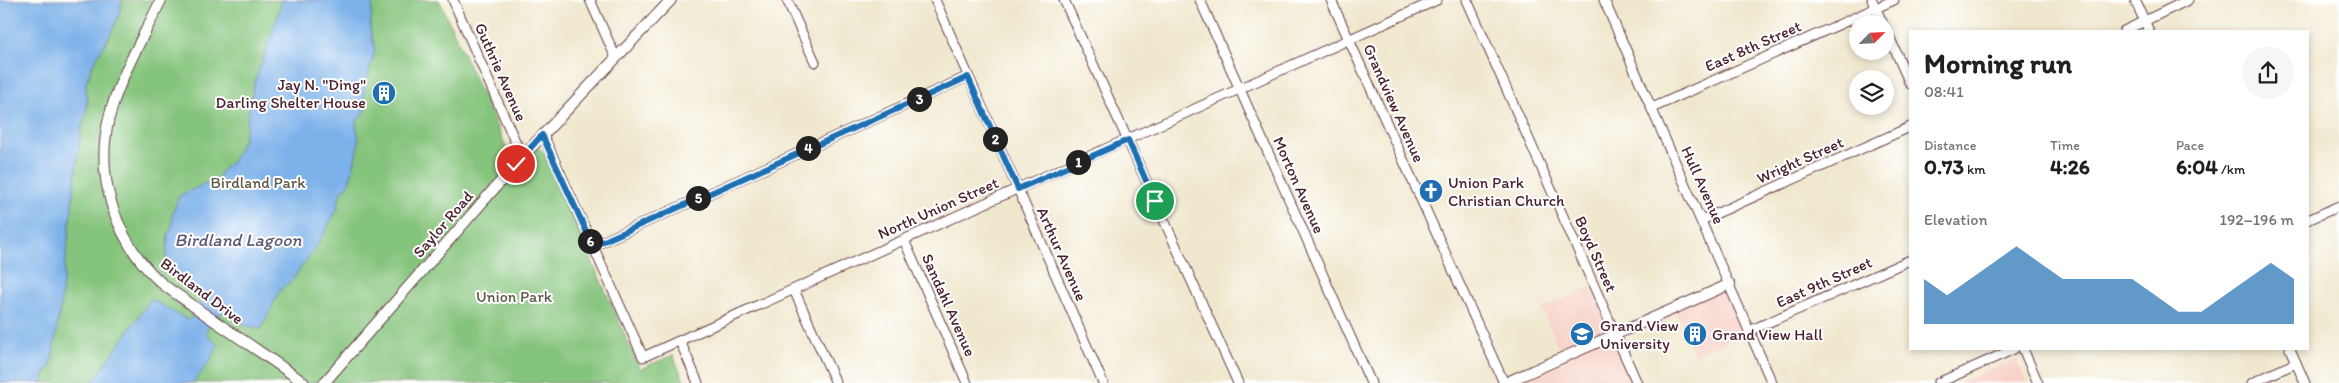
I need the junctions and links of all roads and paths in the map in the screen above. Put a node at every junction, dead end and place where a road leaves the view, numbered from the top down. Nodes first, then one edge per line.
1 (161, 0) edge
2 (453, 0) edge
3 (590, 0) edge
4 (671, 0) edge
5 (787, 0) edge
6 (935, 0) edge
7 (1064, 0) edge
8 (1200, 0) edge
9 (1331, 0) edge
10 (1437, 0) edge
11 (1467, 0) edge
12 (1604, 0) edge
13 (1894, 0) edge
14 (2135, 0) edge
15 (2188, 0) edge
16 (1874, 4) edge
17 (2144, 21) junction
18 (2126, 30) edge
19 (2148, 30) edge
20 (1349, 40) junction
21 (1894, 48) edge
22 (616, 58) junction
23 (815, 62) dead end
24 (968, 77) junction
25 (1909, 82) edge
26 (1240, 89) junction
27 (1652, 108) junction
28 (1909, 127) edge
29 (542, 135) junction
30 (1128, 140) junction
31 (522, 157) junction
32 (1018, 189) junction
33 (2339, 206) edge
34 (1702, 220) junction
35 (2309, 220) edge
36 (904, 240) junction
37 (593, 246) junction
38 (1909, 260) edge
39 (1730, 284) junction
40 (794, 290) junction
41 (1749, 331) junction
42 (1615, 334) junction
43 (680, 341) junction
44 (2012, 350) edge
45 (2023, 350) edge
46 (2290, 350) edge
47 (643, 357) joint
48 (2296, 363) junction
49 (304, 383) edge
50 (324, 383) edge
51 (698, 383) edge
52 (836, 383) edge
53 (967, 383) edge
54 (1103, 383) edge
55 (1238, 383) edge
56 (1371, 383) edge
57 (1504, 383) edge
58 (1637, 383) edge
59 (1772, 383) edge
60 (1938, 383) edge
61 (2038, 383) edge
62 (2252, 383) edge
63 (2305, 383) edge

1 - 49 street, Birdland Drive
2 - 31 street, Guthrie Avenue
3 - 22 street
4 - 22 street, Saylor Road
5 - 23 street
6 - 24 street, Arthur Avenue
7 - 30 street
8 - 26 street, Morton Avenue
9 - 20 street, Grandview Avenue
10 - 20 street, North Union Street
11 - 42 street, Boyd Street
12 - 27 street, Hull Avenue
13 - 16 street, East 8th Street
14 - 17 street
15 - 17 street
16 - 27 street, East 8th Street
17 - 18 street
17 - 19 street
20 - 26 street, North Union Street
20 - 57 street, Grandview Avenue
21 - 25 street
22 - 29 street, Saylor Road
24 - 32 street, Arthur Avenue
24 - 37 street
26 - 30 street, North Union Street
26 - 56 street, Morton Avenue
27 - 34 street, Hull Avenue
28 - 34 street, Wright Street
29 - 31 street, Saylor Road
29 - 37 street, Guthrie Avenue
30 - 32 street, North Union Street
30 - 55 street
31 - 50 street, Saylor Road
32 - 36 street, North Union Street
32 - 54 street, Arthur Avenue
33 - 35 street
34 - 39 street, Hull Avenue
36 - 40 street, North Union Street
36 - 53 street, Sandahl Avenue
37 - 47 street, Guthrie Avenue
38 - 41 street, East 9th Street
39 - 41 street, Hull Avenue
39 - 42 street
40 - 43 street, North Union Street
40 - 52 street
41 - 59 street, Hull Avenue
42 - 57 street
42 - 58 street, Boyd Street
43 - 47 street, North Union Street
43 - 51 street
44 - 60 street
45 - 61 street
46 - 48 street
48 - 62 street
48 - 63 street

